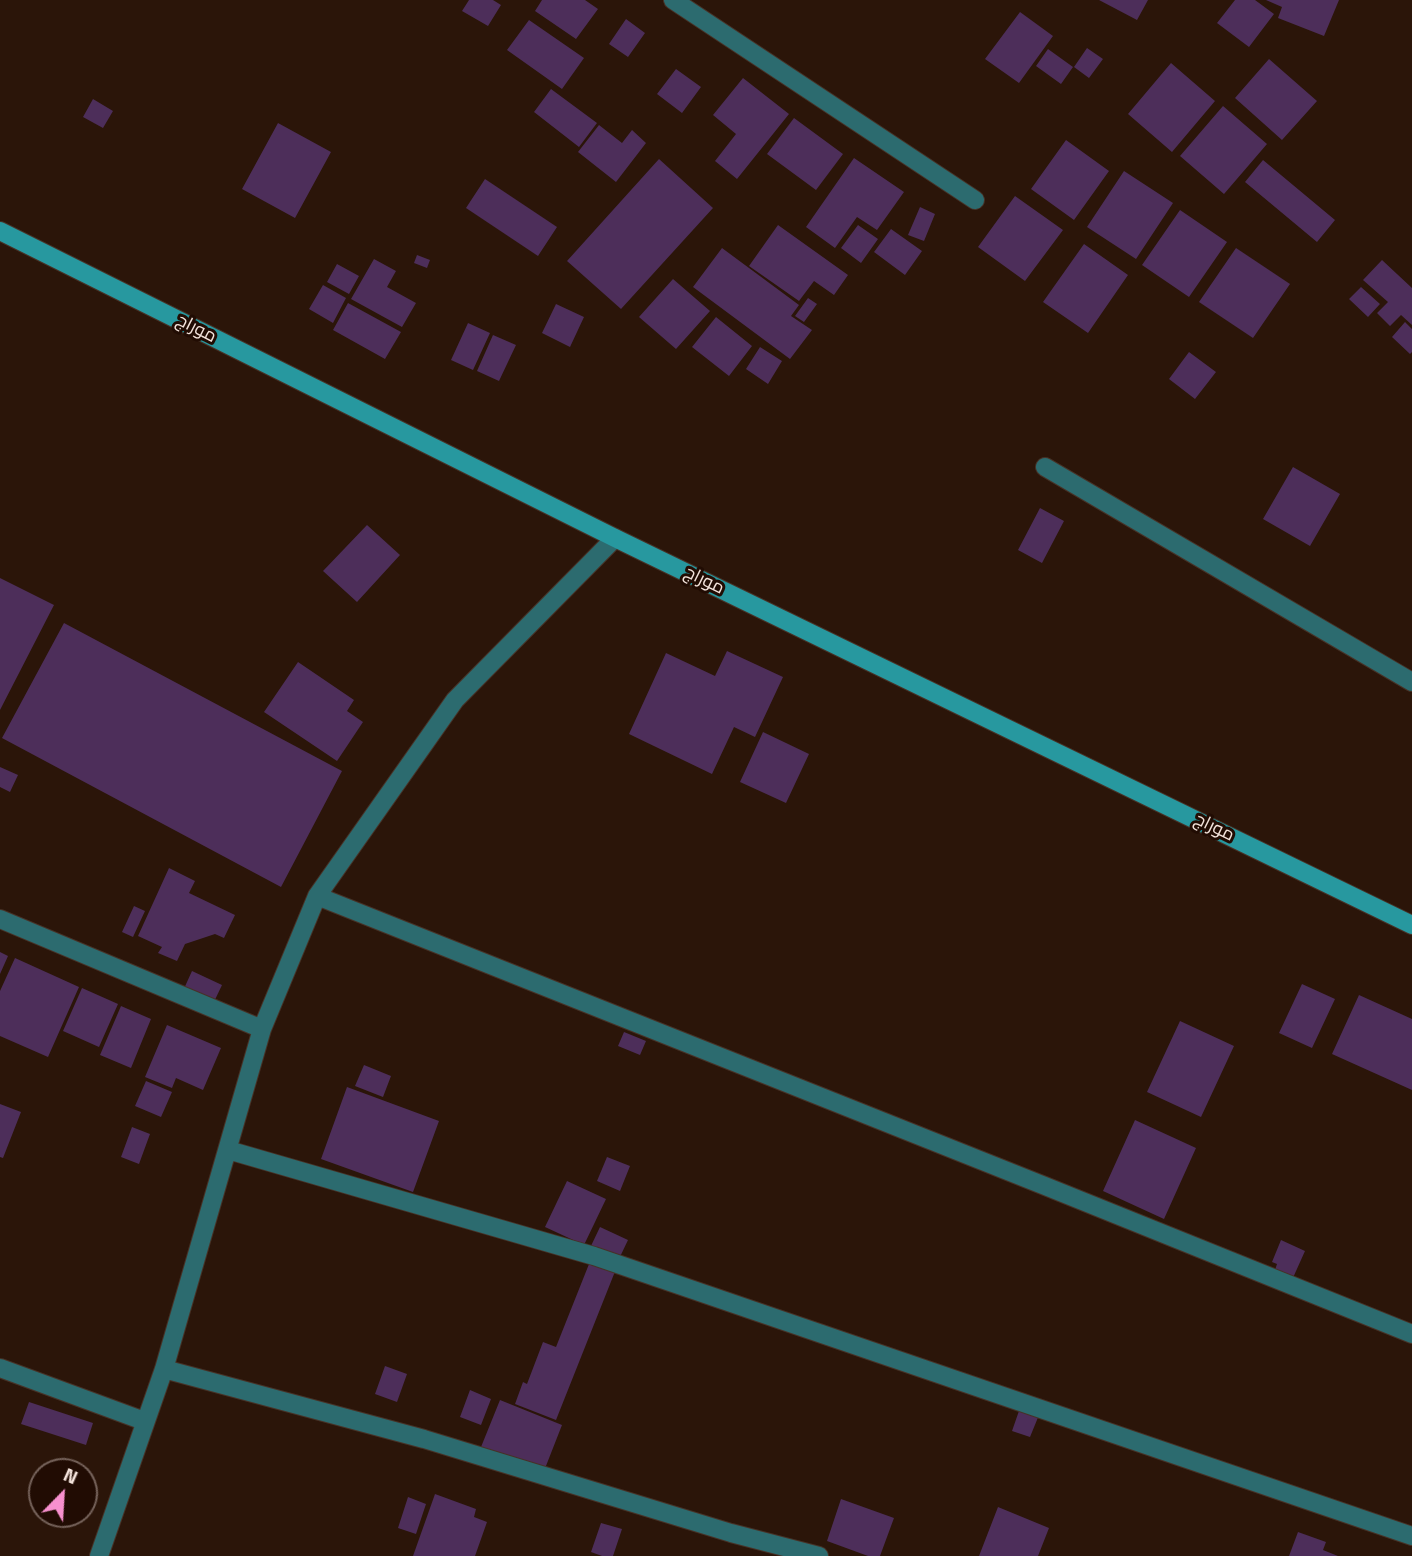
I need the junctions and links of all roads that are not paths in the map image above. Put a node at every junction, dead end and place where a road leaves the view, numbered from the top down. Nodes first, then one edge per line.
1 (673, 0) edge
2 (975, 200) dead end
3 (0, 231) edge
4 (1045, 467) dead end
5 (615, 538) junction
6 (1412, 682) edge
7 (317, 896) junction
8 (0, 919) edge
9 (1412, 925) edge
10 (262, 1030) junction
11 (228, 1150) junction
12 (1412, 1334) edge
13 (0, 1368) edge
14 (164, 1369) junction
15 (144, 1421) junction
16 (1412, 1536) edge
17 (99, 1556) edge
18 (819, 1556) edge

1 - 2 lane
3 - 5 main road, موراج
4 - 6 lane
5 - 7 lane
5 - 9 main road, موراج
7 - 10 lane
7 - 12 lane
8 - 10 lane
10 - 11 lane
11 - 14 lane
11 - 16 lane
13 - 15 lane
14 - 15 lane
14 - 18 lane
15 - 17 lane

